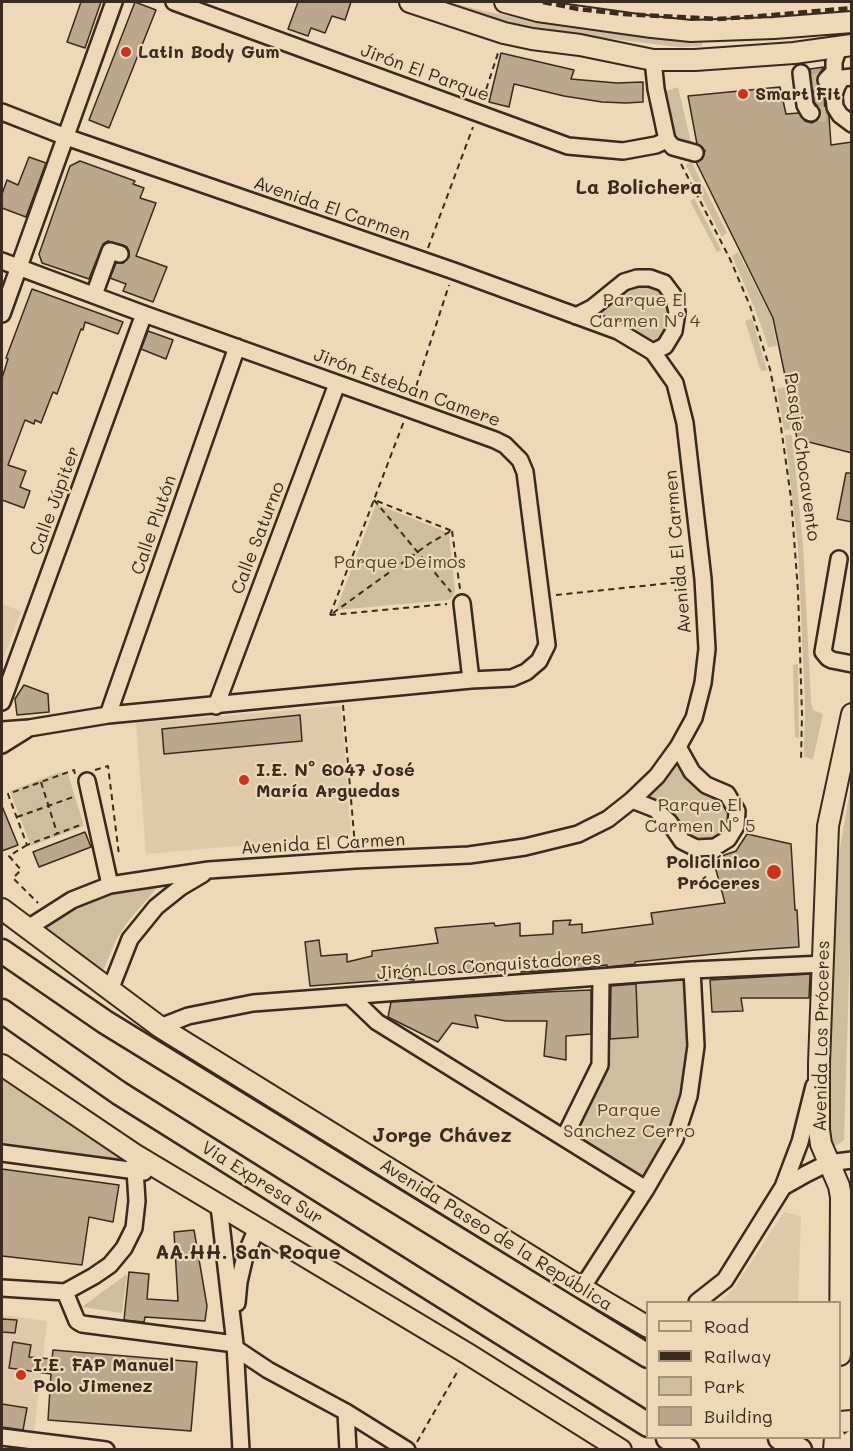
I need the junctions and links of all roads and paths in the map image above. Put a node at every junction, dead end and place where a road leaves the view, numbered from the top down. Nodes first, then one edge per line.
1 (114, 2) edge
2 (174, 2) edge
3 (410, 2) edge
4 (504, 2) edge
5 (852, 22) edge
6 (504, 33) junction
7 (845, 46) edge
8 (794, 53) junction
9 (653, 60) junction
10 (838, 77) edge
11 (2, 112) edge
12 (478, 113) junction
13 (811, 113) dead end
14 (840, 118) edge
15 (66, 137) junction
16 (667, 140) junction
17 (695, 153) dead end
18 (679, 161) dead end
19 (120, 254) dead end
20 (2, 261) edge
21 (423, 262) junction
22 (18, 267) junction
23 (454, 271) junction
24 (94, 295) junction
25 (2, 314) edge
26 (144, 314) junction
27 (576, 316) junction
28 (237, 347) junction
29 (653, 352) junction
30 (337, 384) junction
31 (409, 409) junction
32 (374, 500) junction
33 (452, 531) junction
34 (417, 552) junction
35 (839, 559) dead end
36 (703, 579) junction
37 (541, 597) junction
38 (461, 603) junction
39 (330, 615) junction
40 (852, 664) edge
41 (471, 680) junction
42 (342, 693) junction
43 (2, 702) edge
44 (216, 706) junction
45 (852, 714) edge
46 (108, 715) junction
47 (29, 728) junction
48 (2, 730) edge
49 (2, 745) edge
50 (678, 747) junction
51 (801, 761) dead end
52 (41, 782) junction
53 (81, 784) junction
54 (632, 800) junction
55 (48, 806) junction
56 (16, 817) junction
57 (89, 821) dead end
58 (57, 833) junction
59 (27, 845) junction
60 (355, 860) junction
61 (209, 870) junction
62 (110, 885) junction
63 (2, 909) edge
64 (50, 914) junction
65 (28, 928) junction
66 (2, 951) edge
67 (824, 964) junction
68 (692, 970) junction
69 (602, 977) junction
70 (110, 990) junction
71 (351, 997) junction
72 (2, 1011) edge
73 (160, 1027) junction
74 (819, 1063) junction
75 (2, 1065) edge
76 (564, 1138) junction
77 (2, 1153) edge
78 (852, 1160) edge
79 (135, 1163) junction
80 (828, 1163) junction
81 (783, 1187) junction
82 (646, 1189) junction
83 (219, 1206) junction
84 (257, 1228) junction
85 (2, 1288) edge
86 (582, 1288) junction
87 (65, 1292) junction
88 (698, 1301) edge
89 (840, 1301) edge
90 (643, 1320) edge
91 (235, 1342) junction
92 (468, 1354) junction
93 (646, 1355) edge
94 (346, 1412) junction
95 (646, 1424) edge
96 (2, 1437) edge
97 (671, 1439) edge
98 (783, 1439) edge
99 (852, 1441) edge
100 (106, 1449) edge
101 (241, 1449) edge
102 (348, 1449) edge
103 (407, 1449) edge
104 (412, 1449) edge
105 (621, 1449) edge
106 (687, 1449) edge
107 (800, 1449) edge
108 (851, 1449) edge

1 - 15 street
2 - 12 street, Jirón El Parque
3 - 6 main road
4 - 5 main road
6 - 9 main road
6 - 12 path
7 - 8 main road
7 - 10 street
8 - 9 main road
8 - 13 street
9 - 16 street
10 - 14 street
11 - 15 street, Avenida El Carmen
12 - 16 street, Jirón El Parque
12 - 21 path
15 - 21 street, Avenida El Carmen
15 - 22 street
16 - 17 street
18 - 51 path, Pasaje Chocavento
19 - 24 street
20 - 22 street, Jirón Esteban Camere
21 - 23 street, Avenida El Carmen
22 - 24 street, Jirón Esteban Camere
22 - 25 street
23 - 27 street, Avenida El Carmen
23 - 31 path
24 - 26 street, Jirón Esteban Camere
26 - 28 street, Jirón Esteban Camere
26 - 43 street, Calle Júpiter
27 - 29 street, Avenida El Carmen
27 - 29 street
28 - 30 street, Jirón Esteban Camere
28 - 46 street, Calle Plutón
29 - 36 street, Avenida El Carmen
30 - 31 street, Jirón Esteban Camere
30 - 44 street, Calle Saturno
31 - 32 path
31 - 37 street, Jirón Esteban Camere
32 - 33 path
32 - 34 path
32 - 39 path
33 - 34 path
33 - 38 path
34 - 38 path
34 - 39 path
35 - 40 street
36 - 37 path
36 - 50 street, Avenida El Carmen
37 - 41 street, Jirón Esteban Camere
38 - 39 path
38 - 41 street
41 - 42 street, Jirón Esteban Camere
42 - 44 street, Jirón Esteban Camere
42 - 60 path
44 - 46 street, Jirón Esteban Camere
45 - 67 main road, Avenida Los Próceres
46 - 47 street, Jirón Esteban Camere
47 - 48 street, Jirón Esteban Camere
47 - 49 street, Jirón Esteban Camere
50 - 54 street, Avenida El Carmen
50 - 54 street
52 - 53 path
52 - 55 path
52 - 56 path
53 - 55 path
53 - 62 street
54 - 60 street, Avenida El Carmen
55 - 56 path
55 - 58 path
56 - 59 path
57 - 58 path
58 - 59 path
59 - 64 path
60 - 61 street, Avenida El Carmen
61 - 62 street, Avenida El Carmen
61 - 70 street
62 - 64 street, Avenida El Carmen
63 - 65 main road, Avenida Paseo de la República
64 - 65 street, Avenida El Carmen
65 - 70 main road, Avenida Paseo de la República
66 - 93 highway
67 - 68 street, Jirón Los Conquistadores
67 - 74 main road, Avenida Los Próceres
68 - 69 street, Jirón Los Conquistadores
68 - 82 street
69 - 71 street, Jirón Los Conquistadores
69 - 76 street
70 - 73 main road, Avenida Paseo de la República
71 - 73 street, Jirón Los Conquistadores
71 - 76 street
72 - 95 highway, Via Expresa Sur
73 - 86 main road, Avenida Paseo de la República
74 - 80 main road, Avenida Los Próceres
74 - 81 street
75 - 79 main road
76 - 82 street
77 - 79 street
78 - 80 street
79 - 83 main road
79 - 87 street
80 - 81 street
80 - 89 main road, Avenida Los Próceres
81 - 88 street
82 - 86 street
83 - 84 main road
83 - 91 street
84 - 91 street
84 - 92 main road
85 - 87 street
86 - 90 main road, Avenida Paseo de la República
87 - 91 street
91 - 94 street
91 - 101 street
92 - 104 path
92 - 105 main road
94 - 102 street
94 - 103 street
96 - 100 street
97 - 106 highway
98 - 107 highway
99 - 108 main road

